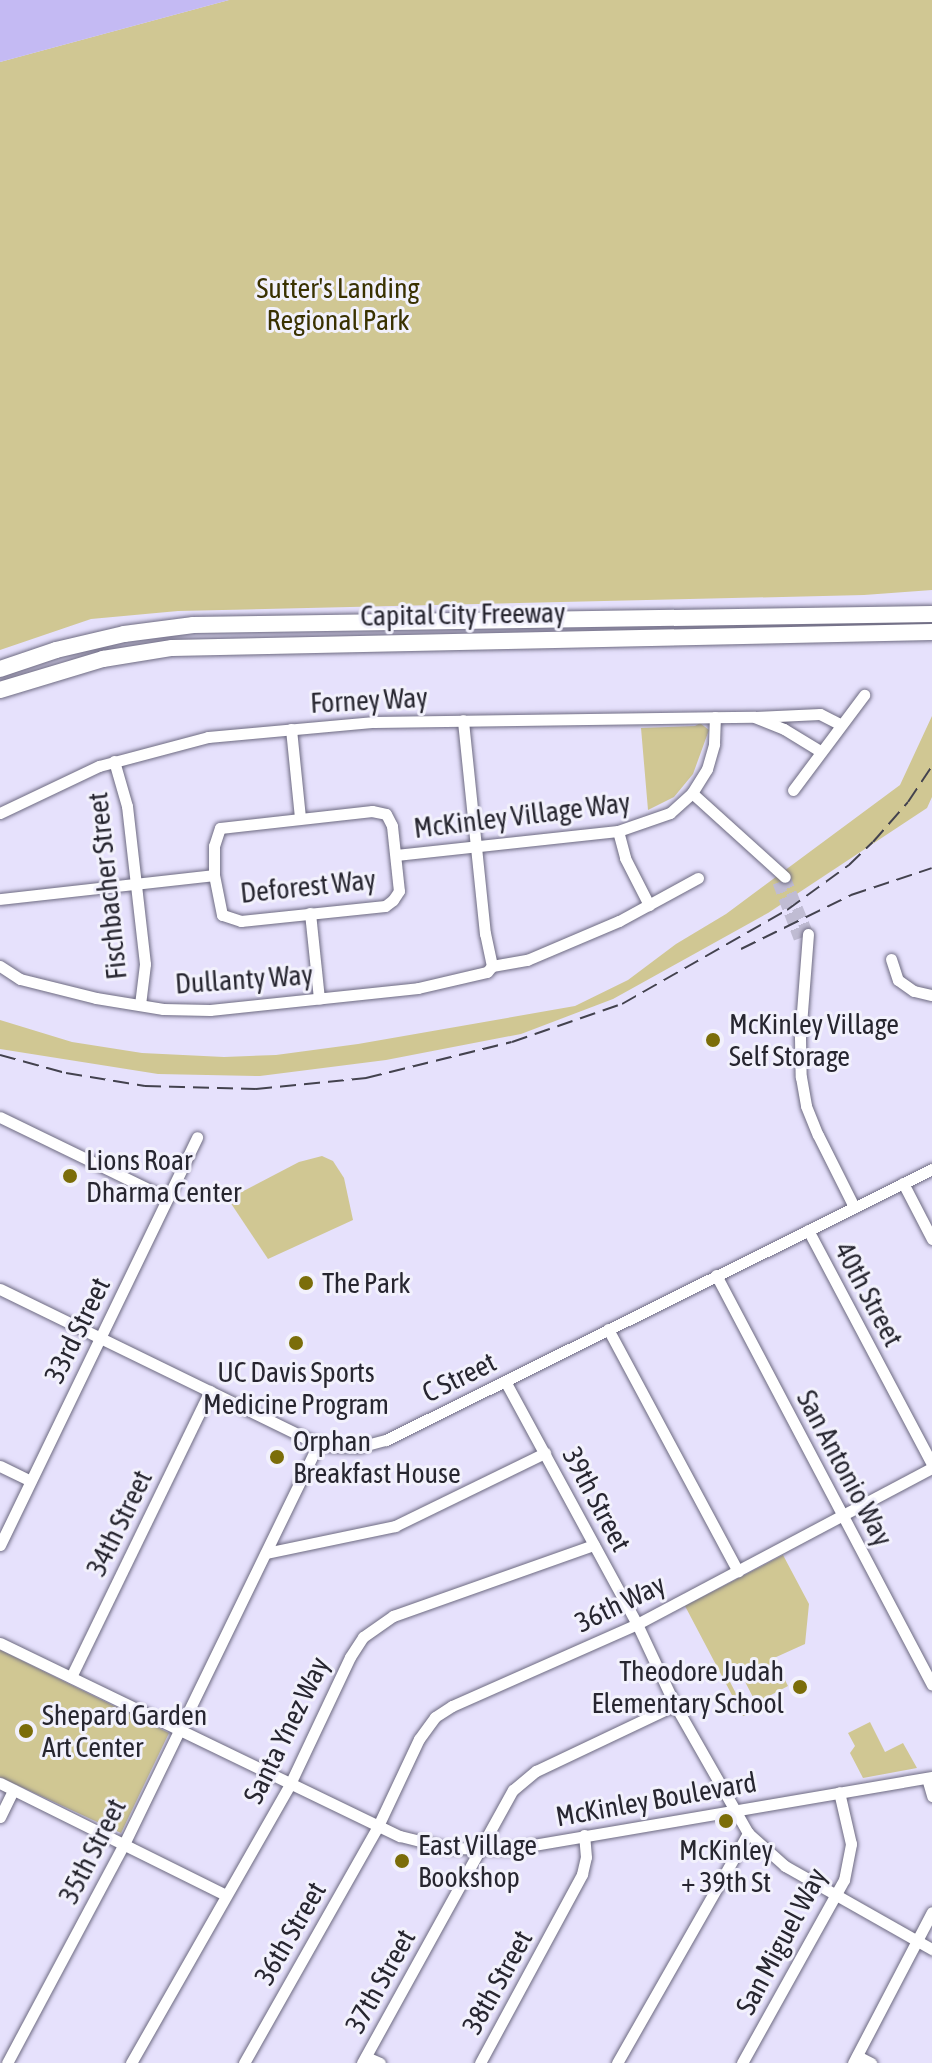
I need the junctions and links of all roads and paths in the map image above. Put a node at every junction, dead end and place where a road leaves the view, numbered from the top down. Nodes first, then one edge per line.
1 (932, 614) edge
2 (932, 632) edge
3 (0, 669) edge
4 (0, 690) edge
5 (864, 695) dead end
6 (715, 717) junction
7 (755, 717) junction
8 (463, 720) junction
9 (840, 724) junction
10 (291, 729) junction
11 (820, 751) junction
12 (114, 761) junction
13 (793, 790) dead end
14 (692, 793) junction
15 (0, 813) edge
16 (300, 818) junction
17 (618, 831) junction
18 (474, 848) junction
19 (396, 855) junction
20 (214, 875) junction
21 (698, 878) dead end
22 (781, 879) tunnel mouth
23 (135, 884) junction
24 (0, 899) edge
25 (649, 905) junction
26 (310, 913) junction
27 (804, 936) tunnel mouth
28 (891, 959) dead end
29 (0, 966) edge
30 (492, 966) junction
31 (932, 995) edge
32 (319, 999) junction
33 (140, 1005) junction
34 (0, 1117) edge
35 (197, 1137) dead end
36 (932, 1169) edge
37 (903, 1183) junction
38 (167, 1198) junction
39 (854, 1207) junction
40 (808, 1230) junction
41 (932, 1239) edge
42 (716, 1275) junction
43 (0, 1289) edge
44 (608, 1329) junction
45 (100, 1337) junction
46 (505, 1381) junction
47 (210, 1391) junction
48 (319, 1443) junction
49 (545, 1453) junction
50 (0, 1466) edge
51 (932, 1466) edge
52 (31, 1481) junction
53 (843, 1515) junction
54 (0, 1545) edge
55 (594, 1545) junction
56 (266, 1553) junction
57 (738, 1571) junction
58 (637, 1624) junction
59 (0, 1643) edge
60 (71, 1677) junction
61 (932, 1684) edge
62 (675, 1705) junction
63 (180, 1729) junction
64 (930, 1778) edge
65 (0, 1783) edge
66 (290, 1784) junction
67 (13, 1790) junction
68 (839, 1792) junction
69 (932, 1796) edge
70 (733, 1811) junction
71 (0, 1817) edge
72 (378, 1826) junction
73 (748, 1833) junction
74 (584, 1835) junction
75 (124, 1844) junction
76 (482, 1849) junction
77 (226, 1895) junction
78 (837, 1895) junction
79 (932, 1912) edge
80 (915, 1941) junction
81 (932, 1949) edge
82 (364, 2060) edge
83 (855, 2060) edge
84 (7, 2063) edge
85 (131, 2063) edge
86 (244, 2063) edge
87 (380, 2063) edge
88 (480, 2063) edge
89 (617, 2063) edge
90 (742, 2063) edge
91 (871, 2063) edge

1 - 3 highway, Capital City Freeway
2 - 4 highway, Capital City Freeway
5 - 9 street
6 - 7 street, Forney Way
6 - 8 street, Forney Way
6 - 14 street
7 - 9 street, Forney Way
7 - 11 street, Forney Way
8 - 10 street, Forney Way
8 - 18 street
9 - 11 street
10 - 12 street, Forney Way
10 - 16 street
11 - 13 street
12 - 15 street, Forney Way
12 - 23 street, Fischbacher Street
14 - 17 street, McKinley Village Way
14 - 22 street
16 - 19 street, McKinley Village Way
16 - 20 street, McKinley Village Way
17 - 18 street, McKinley Village Way
17 - 25 street
18 - 19 street, McKinley Village Way
18 - 30 street
19 - 26 street, Deforest Way
20 - 23 street
20 - 26 street, Deforest Way
21 - 25 street, Dullanty Way
23 - 24 street
23 - 33 street, Fischbacher Street
25 - 30 street, Dullanty Way
26 - 32 street
27 - 39 street
28 - 31 street
29 - 33 street, Dullanty Way
30 - 32 street, Dullanty Way
32 - 33 street, Dullanty Way
34 - 38 street
35 - 38 street, 33rd Street
36 - 37 street, C Street
37 - 39 street, C Street
37 - 41 street
38 - 45 street, 33rd Street
39 - 40 street, C Street
40 - 42 street, C Street
40 - 51 street, 40th Street
42 - 44 street, C Street
42 - 53 street, San Antonio Way
43 - 45 street, C Street
44 - 46 street, C Street
44 - 57 street
45 - 47 street, C Street
45 - 52 street, 33rd Street
46 - 48 street, C Street
46 - 49 street, 39th Street
47 - 48 street, C Street
47 - 60 street, 34th Street
48 - 56 street, 35th Street
49 - 55 street, 39th Street
49 - 56 street
50 - 52 street
51 - 53 street, 36th Way
52 - 54 street, 33rd Street
53 - 57 street, 36th Way
53 - 61 street, San Antonio Way
55 - 58 street, 39th Street
55 - 66 street, Santa Ynez Way
56 - 63 street, 35th Street
57 - 58 street, 36th Way
58 - 62 street, 39th Street
58 - 72 street, 36th Way
59 - 60 street, McKinley Boulevard
60 - 63 street, McKinley Boulevard
62 - 70 street, 39th Street
62 - 76 street, 37th Street
63 - 66 street, McKinley Boulevard
63 - 75 street, 35th Street
64 - 68 street, McKinley Boulevard
64 - 69 street
65 - 67 street
66 - 72 street, McKinley Boulevard
66 - 77 street, Santa Ynez Way
67 - 71 street
67 - 75 street
68 - 70 street, McKinley Boulevard
68 - 78 street, San Miguel Way
70 - 73 street, 39th Street
70 - 74 street, McKinley Boulevard
72 - 76 street, McKinley Boulevard
72 - 86 street, 36th Street
73 - 78 street, 39th Street
73 - 89 street
74 - 76 street, McKinley Boulevard
74 - 88 street, 38th Street
75 - 77 street
75 - 84 street, 35th Street
76 - 82 street, 37th Street
77 - 85 street, Santa Ynez Way
78 - 80 street, 39th Street
78 - 90 street, San Miguel Way
79 - 80 street
80 - 81 street, 39th Street
80 - 83 street
82 - 87 street
83 - 91 street

